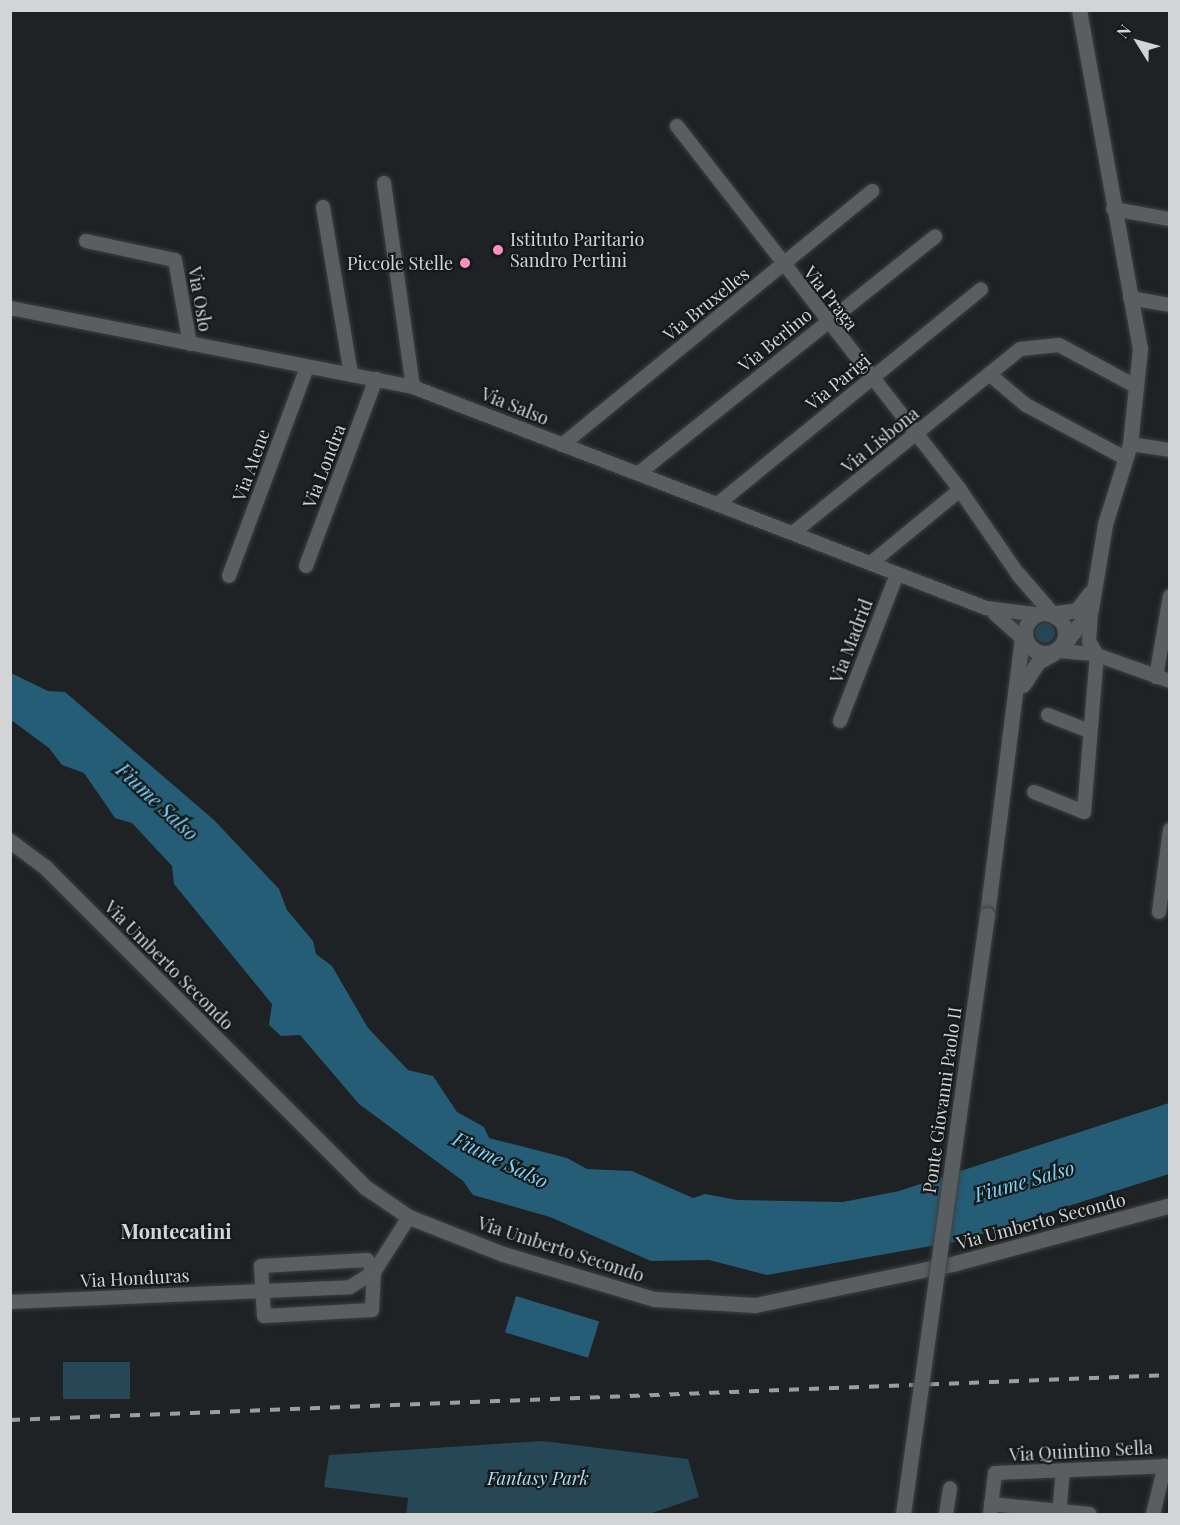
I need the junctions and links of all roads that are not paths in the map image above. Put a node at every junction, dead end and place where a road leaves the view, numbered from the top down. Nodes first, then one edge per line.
1 (1079, 10) edge
2 (677, 126) dead end
3 (384, 183) dead end
4 (872, 191) dead end
5 (323, 207) dead end
6 (1113, 209) junction
7 (1170, 219) edge
8 (935, 237) dead end
9 (86, 241) dead end
10 (782, 265) junction
11 (981, 289) dead end
12 (1130, 298) junction
13 (1170, 305) edge
14 (10, 308) edge
15 (827, 321) junction
16 (190, 344) junction
17 (307, 367) junction
18 (995, 370) junction
19 (351, 375) junction
20 (872, 378) junction
21 (376, 379) junction
22 (413, 387) junction
23 (1137, 387) junction
24 (916, 434) junction
25 (562, 445) junction
26 (1170, 450) edge
27 (1127, 451) junction
28 (639, 473) junction
29 (960, 490) junction
30 (719, 503) junction
31 (793, 533) junction
32 (871, 563) junction
33 (306, 566) dead end
34 (897, 574) junction
35 (1018, 574) junction
36 (229, 576) dead end
37 (1094, 585) junction
38 (1170, 596) edge
39 (986, 608) junction
40 (1091, 609) junction
41 (1045, 630) junction
42 (1095, 654) junction
43 (1163, 679) edge
44 (1020, 691) junction
45 (1048, 715) dead end
46 (840, 721) dead end
47 (1089, 732) junction
48 (1034, 792) dead end
49 (1170, 830) edge
50 (10, 841) edge
51 (1159, 912) dead end
52 (1170, 1206) edge
53 (409, 1217) junction
54 (374, 1272) junction
55 (262, 1290) junction
56 (10, 1302) edge
57 (1167, 1465) edge
58 (1063, 1470) junction
59 (950, 1488) dead end
60 (990, 1509) edge
61 (1059, 1513) edge
62 (903, 1515) edge
63 (946, 1515) edge
64 (1089, 1515) edge
65 (1153, 1515) edge

1 - 6 street
2 - 10 street, Via Praga
3 - 22 street
4 - 10 street, Via Bruxelles
5 - 19 street
6 - 7 street
6 - 12 street
8 - 15 street, Via Berlino
9 - 16 street, Via Oslo
10 - 15 street, Via Praga
10 - 25 street, Via Bruxelles
11 - 20 street, Via Parigi
12 - 13 street
12 - 23 street
14 - 16 street, Via Salso
15 - 20 street, Via Praga
15 - 28 street, Via Berlino
16 - 17 street, Via Salso
17 - 19 street, Via Salso
17 - 36 street, Via Atene
18 - 23 street, Via Lisbona
18 - 24 street, Via Lisbona
18 - 27 street
19 - 21 street, Via Salso
20 - 24 street, Via Praga
20 - 30 street, Via Parigi
21 - 22 street, Via Salso
21 - 33 street, Via Londra
22 - 25 street, Via Salso
23 - 27 street
24 - 29 street, Via Praga
24 - 31 street, Via Lisbona
25 - 28 street, Via Salso
26 - 27 street
27 - 37 street
28 - 30 street, Via Salso
29 - 32 street
29 - 35 street, Via Praga
30 - 31 street, Via Salso
31 - 32 street, Via Salso
32 - 34 street, Via Salso
34 - 39 street, Via Salso
34 - 46 street, Via Madrid
35 - 41 street
35 - 41 street, Ponte Giovanni Paolo II
37 - 40 street
37 - 41 street
38 - 43 street
39 - 41 street
39 - 41 street
40 - 41 street
40 - 42 street
41 - 42 street
41 - 42 street
41 - 44 street, Ponte Giovanni Paolo II
41 - 44 street
42 - 43 street
42 - 47 street
44 - 62 street, Ponte Giovanni Paolo II, bridge
45 - 47 street
47 - 48 street
49 - 51 street
50 - 53 street, Via Umberto Secondo
52 - 53 street, Via Umberto Secondo
53 - 54 street, Via Honduras
54 - 55 street, Via Honduras
54 - 55 street, Via Honduras
54 - 55 street, Via Honduras
55 - 56 street, Via Honduras
57 - 58 street, Via Quintino Sella
57 - 65 street
58 - 60 street, Via Quintino Sella
58 - 61 street
59 - 63 street
60 - 61 street
61 - 64 street

